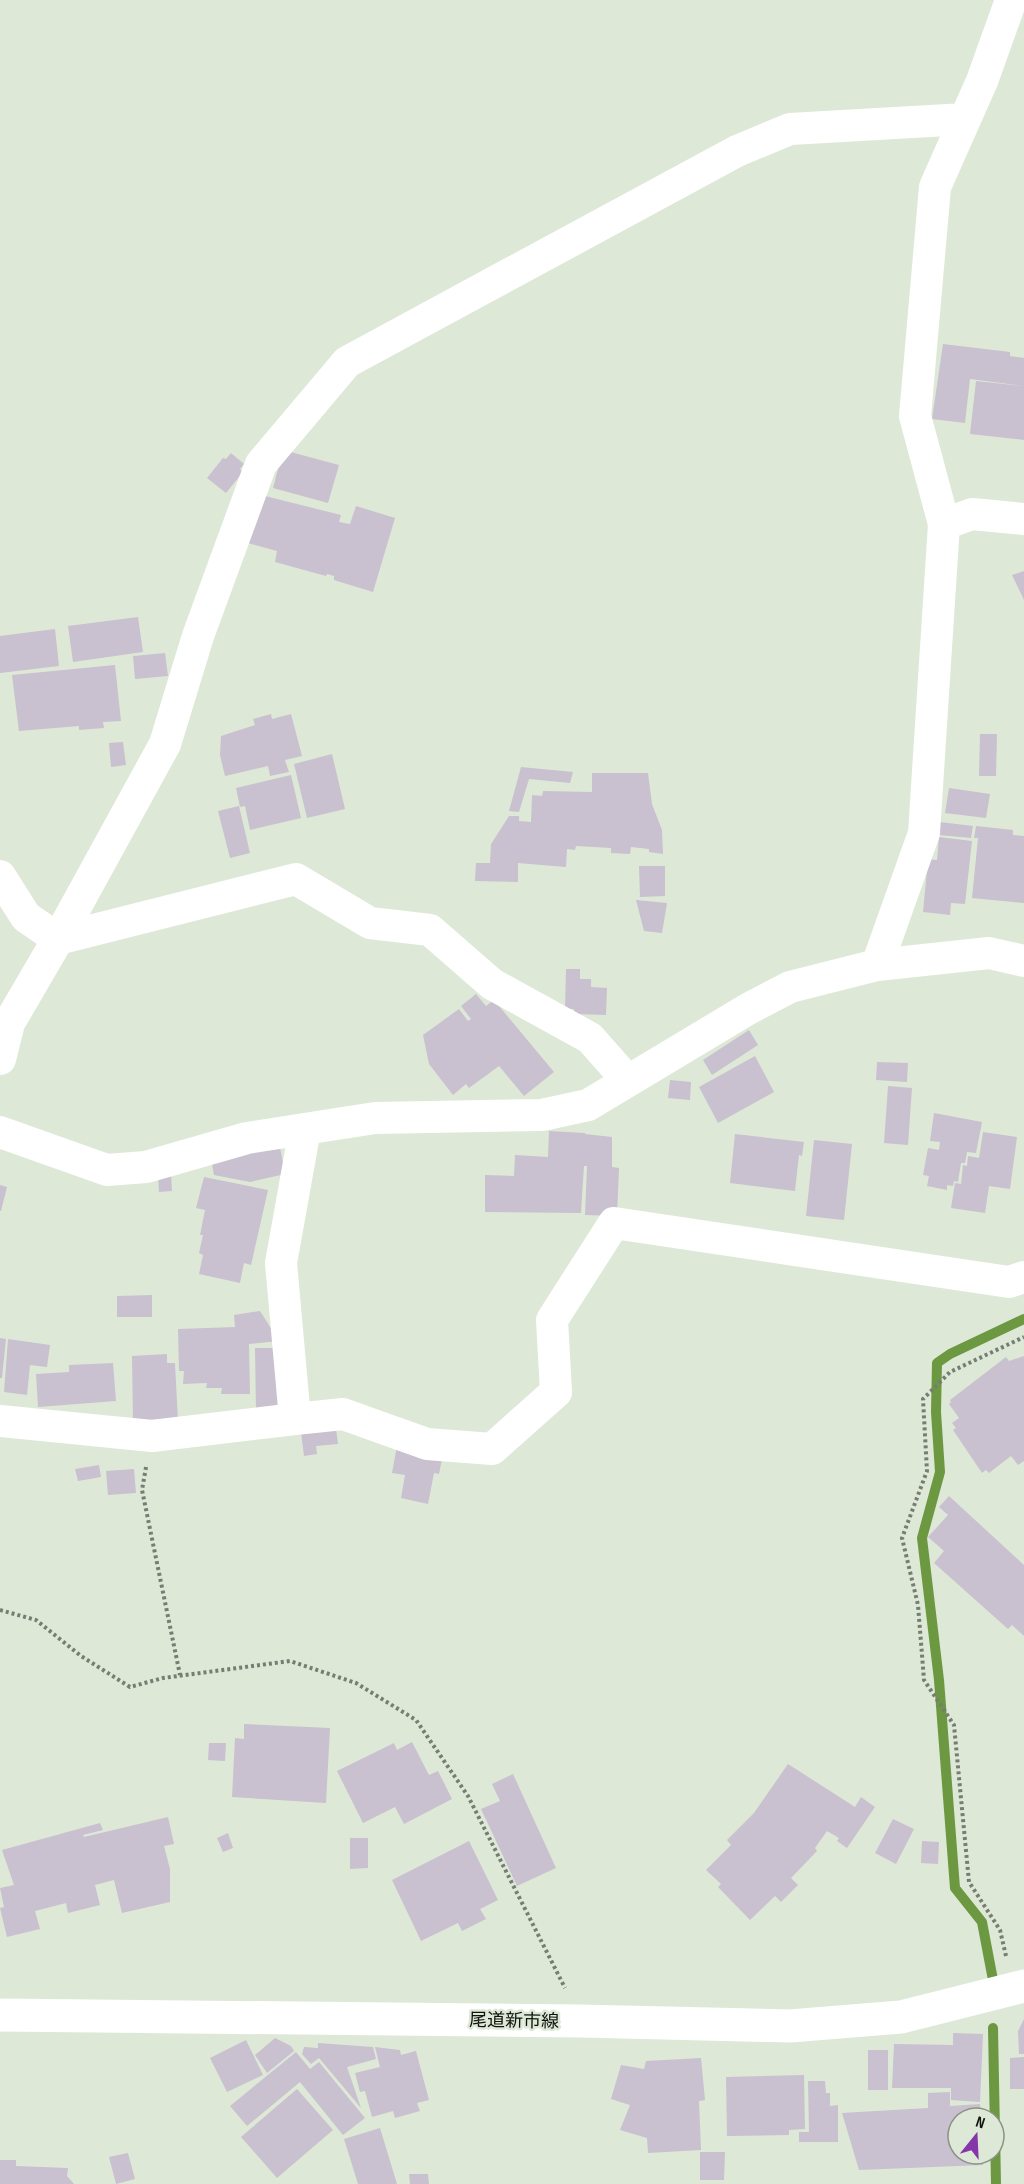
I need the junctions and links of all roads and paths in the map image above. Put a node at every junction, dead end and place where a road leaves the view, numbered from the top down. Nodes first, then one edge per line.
1 (1011, 0) edge
2 (1024, 36) edge
3 (982, 81) junction
4 (965, 119) junction
5 (1024, 519) edge
6 (944, 524) junction
7 (0, 876) edge
8 (58, 939) junction
9 (1024, 961) edge
10 (877, 965) junction
11 (4, 1023) edge
12 (0, 1059) edge
13 (628, 1081) junction
14 (305, 1129) junction
15 (0, 1132) edge
16 (1024, 1277) edge
17 (1024, 1338) edge
18 (295, 1419) junction
19 (0, 1421) edge
20 (152, 1436) junction
21 (0, 1610) edge
22 (180, 1675) junction
23 (1019, 1987) edge
24 (0, 2015) edge
25 (581, 2021) junction

1 - 3 street
2 - 3 street
3 - 4 street
4 - 6 street
4 - 8 street
5 - 6 street
6 - 10 street
7 - 8 street
8 - 11 street
8 - 13 street
9 - 10 street
10 - 13 street
11 - 12 street
13 - 14 street
14 - 15 street
14 - 18 street
16 - 18 street
17 - 23 path
18 - 20 street
19 - 20 street
20 - 22 path
21 - 22 path
22 - 25 path
23 - 25 main road, 尾道新市線
24 - 25 main road, 尾道新市線

